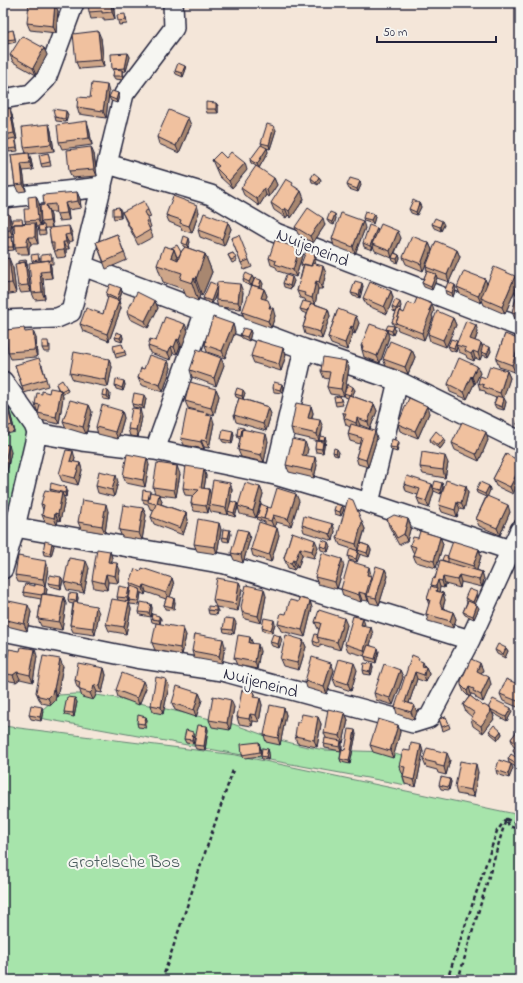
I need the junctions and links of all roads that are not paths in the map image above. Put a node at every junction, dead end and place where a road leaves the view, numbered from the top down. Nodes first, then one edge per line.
1 (74, 3) edge
2 (173, 3) edge
3 (3, 100) edge
4 (108, 164) junction
5 (102, 187) junction
6 (3, 198) edge
7 (83, 266) junction
8 (205, 311) junction
9 (3, 320) edge
10 (520, 327) edge
11 (304, 348) junction
12 (3, 381) edge
13 (398, 381) junction
14 (37, 433) junction
15 (520, 441) edge
16 (155, 450) junction
17 (276, 475) junction
18 (369, 503) junction
19 (15, 527) junction
20 (520, 530) edge
21 (510, 550) junction
22 (3, 569) edge
23 (3, 631) edge
24 (470, 640) junction

1 - 3 street
2 - 4 street
4 - 5 street
4 - 10 street, Nuijeneind
5 - 6 street
5 - 7 street
7 - 8 street
7 - 9 street
8 - 11 street
8 - 16 street
11 - 13 street
11 - 17 street
12 - 14 street
13 - 15 street
13 - 18 street
14 - 16 street
14 - 19 street
16 - 17 street
17 - 18 street
18 - 21 street
19 - 22 street
19 - 24 street
20 - 21 street, Nuijeneind
21 - 24 street, Nuijeneind
23 - 24 street, Nuijeneind

